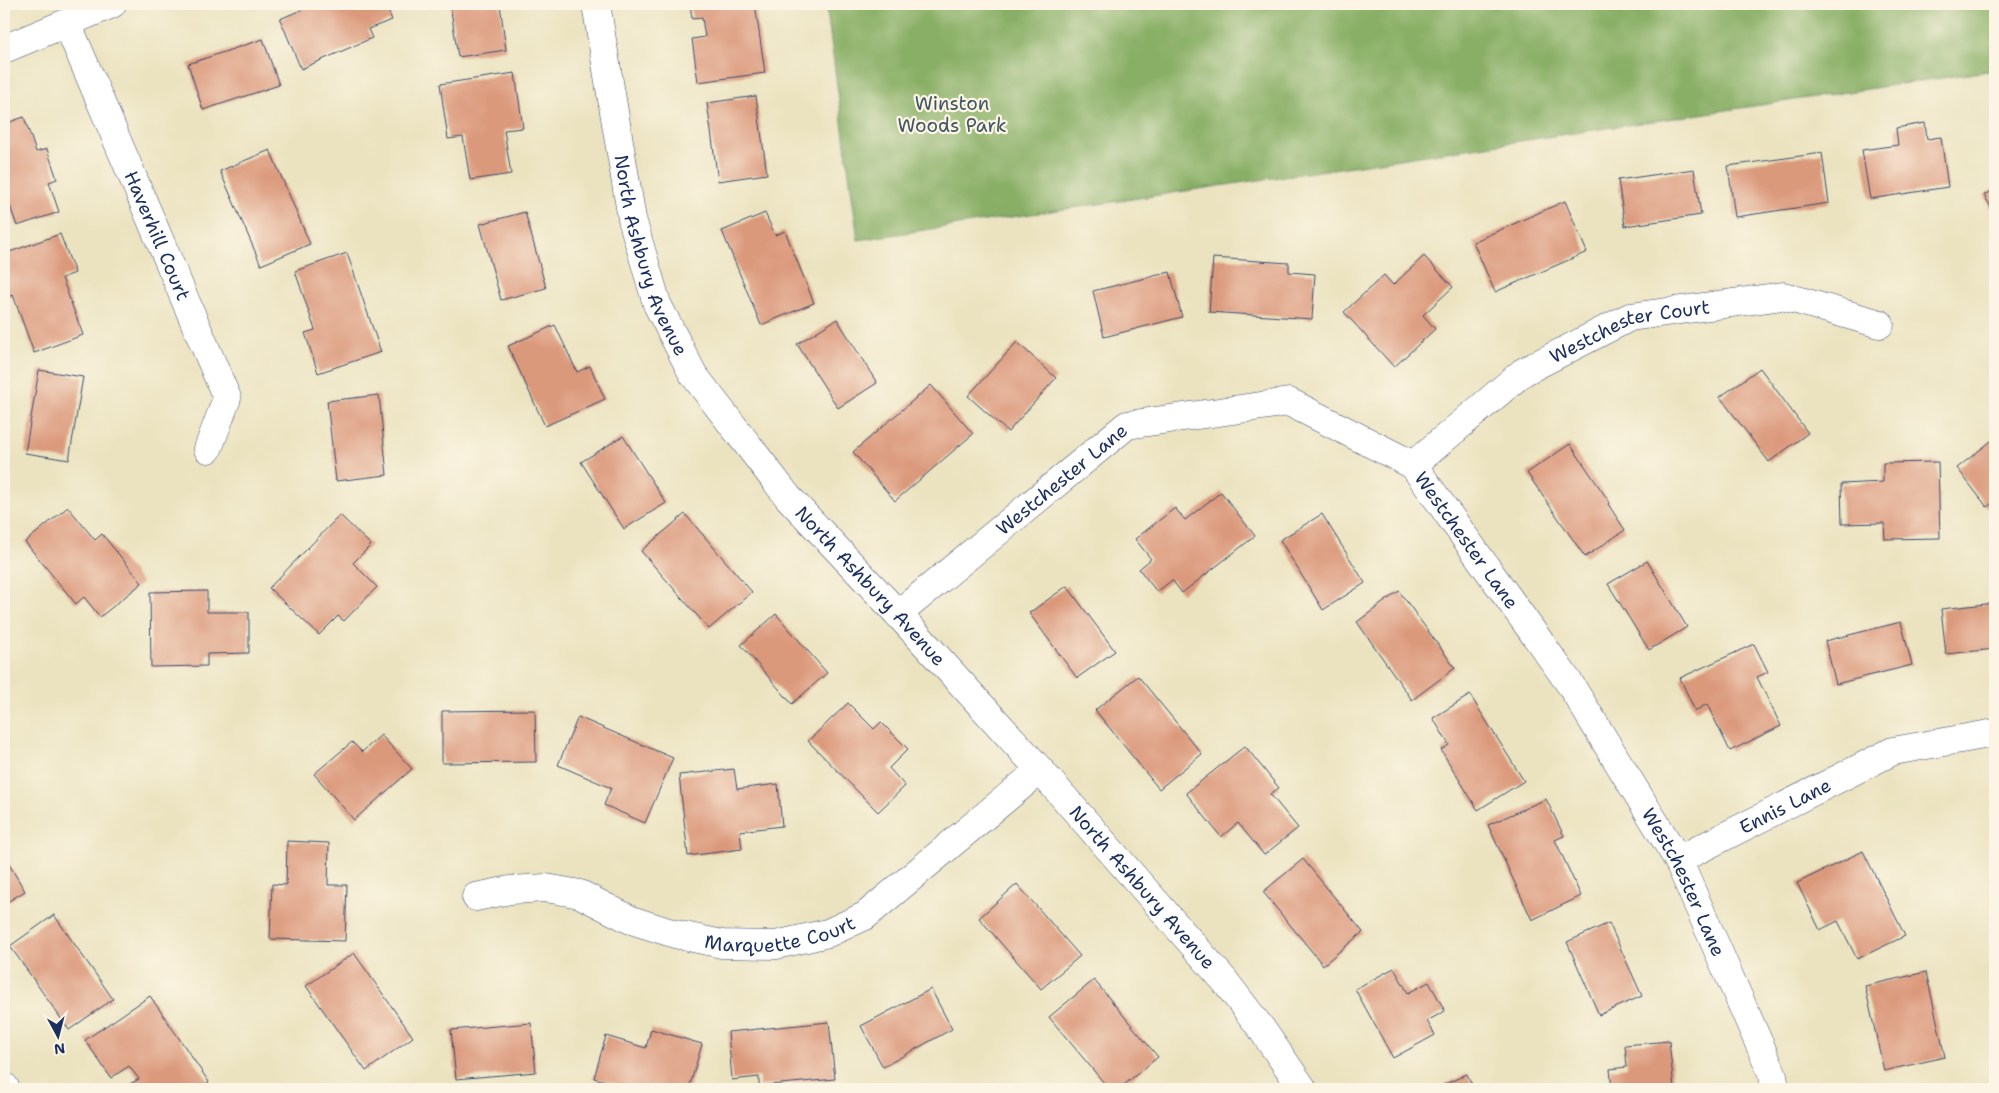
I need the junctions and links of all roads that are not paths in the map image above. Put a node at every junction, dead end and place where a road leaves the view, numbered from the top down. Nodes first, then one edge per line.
1 (112, 4) edge
2 (596, 4) edge
3 (67, 23) junction
4 (4, 49) edge
5 (1880, 324) dead end
6 (208, 449) dead end
7 (1413, 464) junction
8 (898, 614) junction
9 (1995, 733) edge
10 (1040, 770) junction
11 (1678, 860) junction
12 (476, 897) dead end
13 (1303, 1089) edge
14 (1775, 1089) edge

1 - 3 street
2 - 8 street, North Ashbury Avenue
3 - 4 street
3 - 6 street, Haverhill Court
5 - 7 street, Westchester Court
7 - 8 street, Westchester Lane
7 - 11 street, Westchester Lane
8 - 10 street, North Ashbury Avenue
9 - 11 street, Ennis Lane
10 - 12 street, Marquette Court
10 - 13 street, North Ashbury Avenue
11 - 14 street, Westchester Lane

